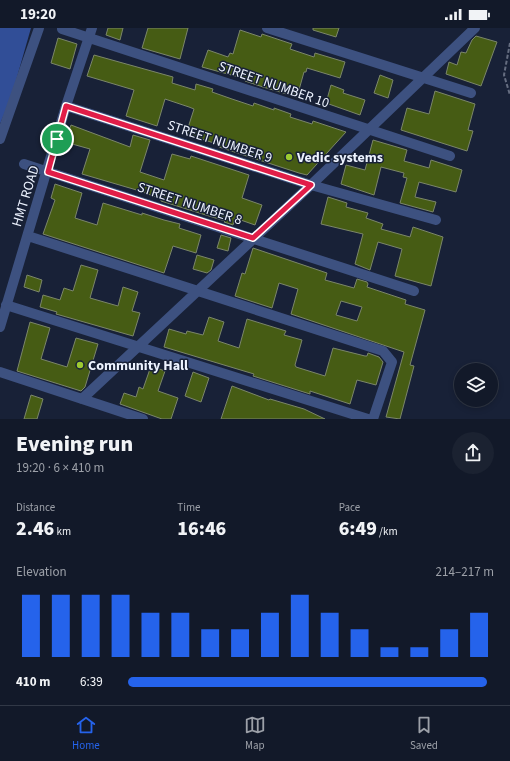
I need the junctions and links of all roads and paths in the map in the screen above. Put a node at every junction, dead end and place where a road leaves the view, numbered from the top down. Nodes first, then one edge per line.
1 (39, 28) edge
2 (267, 28) edge
3 (475, 28) edge
4 (62, 29) edge
5 (91, 32) edge
6 (510, 43) edge
7 (422, 79) junction
8 (471, 93) dead end
9 (510, 95) edge
10 (66, 106) junction
11 (367, 130) junction
12 (0, 139) edge
13 (450, 156) dead end
14 (24, 164) dead end
15 (48, 172) junction
16 (311, 185) junction
17 (436, 220) dead end
18 (28, 236) junction
19 (253, 238) junction
20 (414, 291) dead end
21 (198, 292) junction
22 (6, 305) junction
23 (0, 327) edge
24 (136, 347) junction
25 (0, 372) edge
26 (82, 399) junction
27 (143, 419) edge
28 (368, 419) edge
29 (373, 419) edge

1 - 12 street
2 - 7 street
3 - 7 street
4 - 5 street, STREET NUMBER 10
5 - 10 street, HMT ROAD
5 - 11 street, STREET NUMBER 10
6 - 9 path
7 - 8 street
7 - 11 street
10 - 15 street, HMT ROAD
10 - 16 street, STREET NUMBER 9
11 - 13 street, STREET NUMBER 10
11 - 16 street
14 - 15 street, STREET NUMBER 8
15 - 18 street, HMT ROAD
15 - 19 street, STREET NUMBER 8
16 - 17 street, STREET NUMBER 9
16 - 19 street
18 - 21 street
18 - 22 street, HMT ROAD
19 - 20 street, STREET NUMBER 8
19 - 21 street
21 - 24 street
21 - 29 street
22 - 23 street, HMT ROAD
22 - 24 street
24 - 26 street
24 - 28 street
25 - 26 street
26 - 27 street

